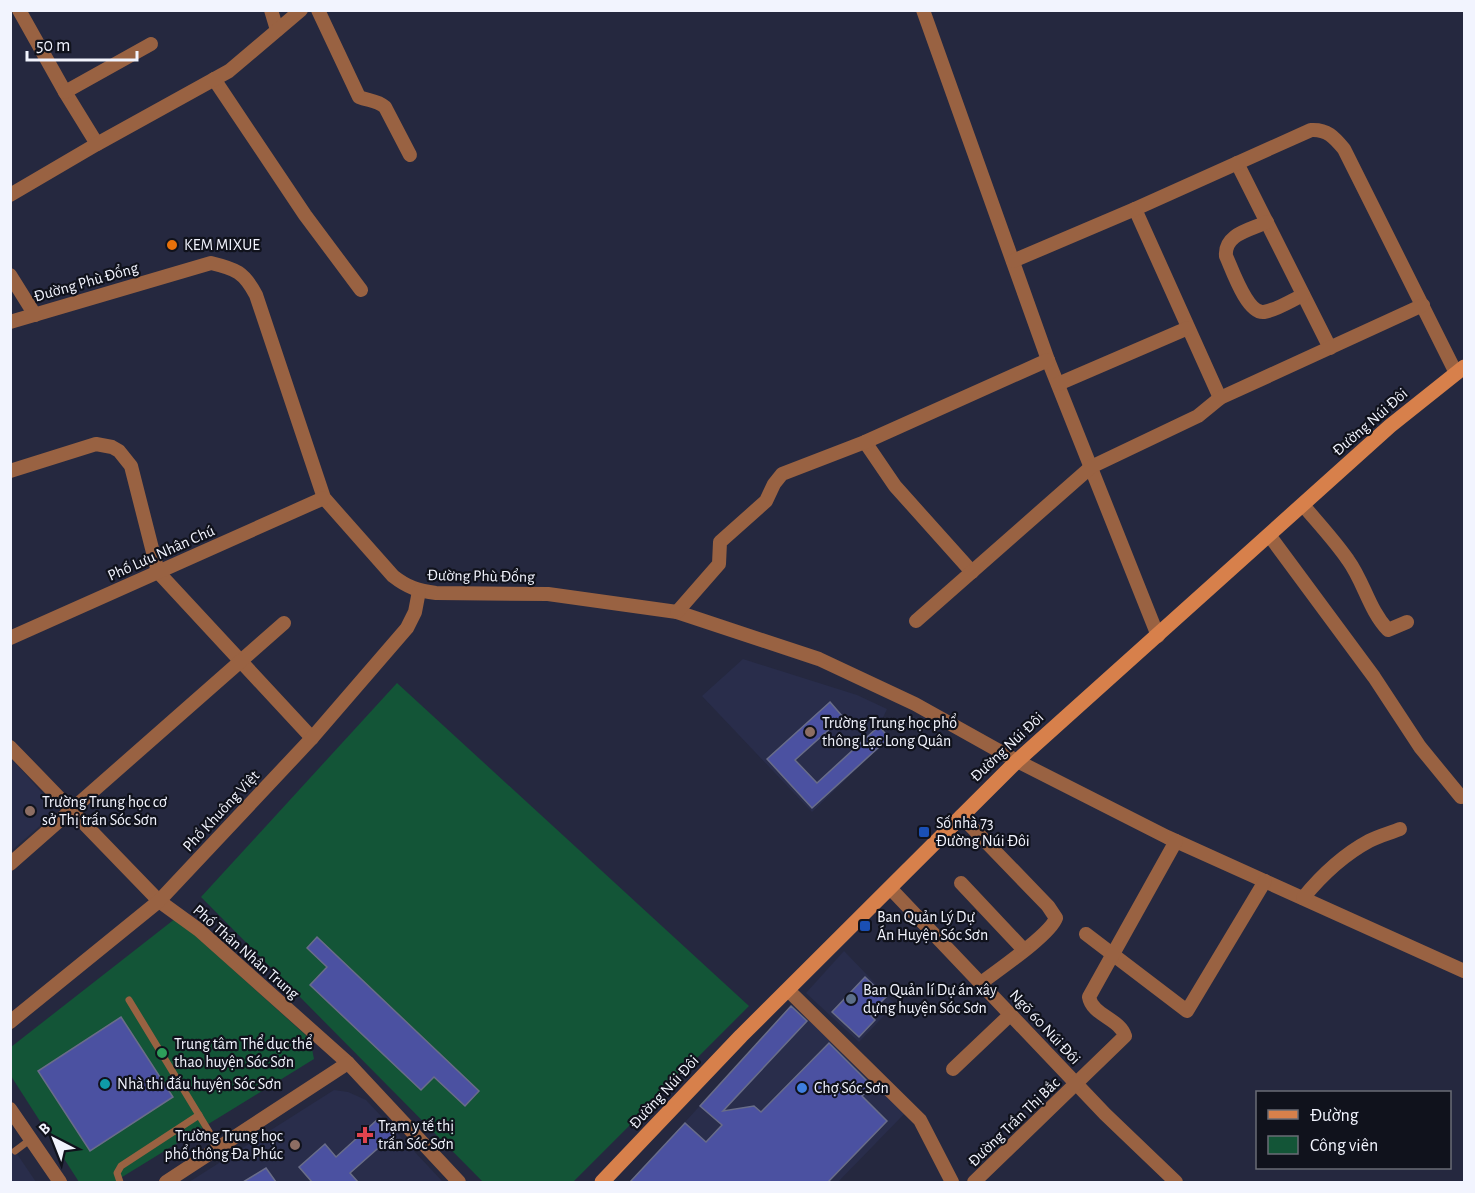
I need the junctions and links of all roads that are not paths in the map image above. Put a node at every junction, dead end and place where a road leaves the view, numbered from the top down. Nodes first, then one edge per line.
1 (19, 10) edge
2 (271, 10) edge
3 (301, 10) edge
4 (318, 10) edge
5 (923, 10) edge
6 (277, 30) junction
7 (151, 44) dead end
8 (214, 79) junction
9 (65, 92) junction
10 (97, 144) junction
11 (410, 155) dead end
12 (1237, 163) junction
13 (10, 195) edge
14 (1136, 209) junction
15 (1267, 222) junction
16 (1013, 261) junction
17 (10, 275) edge
18 (361, 290) dead end
19 (1304, 295) junction
20 (1423, 305) junction
21 (35, 315) junction
22 (10, 322) edge
23 (1188, 328) junction
24 (1330, 348) junction
25 (1048, 360) junction
26 (1460, 370) edge
27 (1058, 384) junction
28 (1220, 398) junction
29 (865, 442) junction
30 (1091, 467) junction
31 (10, 471) edge
32 (324, 498) junction
33 (1303, 505) junction
34 (1269, 535) junction
35 (158, 572) junction
36 (972, 572) junction
37 (418, 591) junction
38 (677, 612) junction
39 (916, 621) dead end
40 (1407, 622) dead end
41 (284, 623) dead end
42 (1158, 636) junction
43 (10, 638) edge
44 (241, 662) junction
45 (312, 738) junction
46 (10, 747) edge
47 (1017, 760) junction
48 (1461, 797) dead end
49 (72, 812) junction
50 (961, 816) junction
51 (1401, 829) dead end
52 (1176, 841) junction
53 (10, 864) edge
54 (1265, 881) junction
55 (961, 883) dead end
56 (890, 888) junction
57 (1303, 898) junction
58 (159, 901) junction
59 (1086, 934) dead end
60 (1024, 950) junction
61 (1112, 953) junction
62 (1464, 971) edge
63 (981, 983) junction
64 (788, 990) junction
65 (129, 1000) dead end
66 (1011, 1014) junction
67 (10, 1022) edge
68 (348, 1064) junction
69 (953, 1070) dead end
70 (1077, 1085) junction
71 (10, 1109) edge
72 (199, 1115) junction
73 (31, 1139) junction
74 (219, 1148) junction
75 (15, 1151) dead end
76 (60, 1182) edge
77 (120, 1182) edge
78 (166, 1182) edge
79 (459, 1182) edge
80 (603, 1182) edge
81 (952, 1182) edge
82 (974, 1182) edge
83 (1176, 1182) edge

1 - 9 street
2 - 6 street
3 - 6 street
4 - 11 street
5 - 16 street
6 - 8 street
7 - 9 street
8 - 10 street
8 - 18 street
9 - 10 street
10 - 13 street
12 - 14 street
12 - 15 street
12 - 20 street
14 - 16 street
14 - 23 street
15 - 19 street
15 - 19 street
16 - 25 street
17 - 21 street
19 - 24 street
20 - 24 street
20 - 26 street
21 - 22 street, Đường Phù Đổng
21 - 32 street, Đường Phù Đổng
23 - 27 street
23 - 28 street
24 - 28 street
25 - 27 street
25 - 29 street
26 - 33 main road, Đường Núi Đôi
27 - 30 street
28 - 30 street
29 - 36 street
29 - 38 street
30 - 36 street
30 - 42 street
31 - 35 street
32 - 35 street, Phố Lưu Nhân Chú
32 - 37 street, Đường Phù Đổng
33 - 34 main road, Đường Núi Đôi
33 - 40 street
34 - 42 main road, Đường Núi Đôi
34 - 48 street
35 - 43 street, Phố Lưu Nhân Chú
35 - 44 street
36 - 39 street
37 - 38 street, Đường Phù Đổng
37 - 45 street, Phố Khuông Việt
38 - 47 street, Đường Phù Đổng
41 - 44 street
42 - 47 main road, Đường Núi Đôi
44 - 45 street
44 - 49 street
45 - 58 street, Phố Khuông Việt
46 - 49 street, Phố Thân Nhân Trung
47 - 50 main road, Đường Núi Đôi
47 - 52 street, Đường Phù Đổng
49 - 53 street
49 - 58 street, Phố Thân Nhân Trung
50 - 56 main road, Đường Núi Đôi
50 - 60 street
51 - 57 street
52 - 54 street, Đường Phù Đổng
52 - 61 street
54 - 57 street, Đường Phù Đổng
54 - 61 street
55 - 60 street
56 - 63 street, Ngõ 60 Núi Đôi
56 - 64 main road, Đường Núi Đôi
57 - 62 street, Đường Phù Đổng
58 - 67 street, Phố Khuông Việt
58 - 68 street, Phố Thân Nhân Trung
59 - 61 street
60 - 63 street
61 - 70 street, Đường Trần Thị Bắc
63 - 66 street, Ngõ 60 Núi Đôi
64 - 80 main road, Đường Núi Đôi
64 - 81 street
65 - 72 lane
66 - 69 street
66 - 70 street, Ngõ 60 Núi Đôi
68 - 74 street
68 - 79 street, Phố Thân Nhân Trung
70 - 82 street, Đường Trần Thị Bắc
70 - 83 street, Ngõ 60 Núi Đôi
71 - 73 street
72 - 74 lane
72 - 77 lane
73 - 75 lane
73 - 76 street
74 - 78 street

